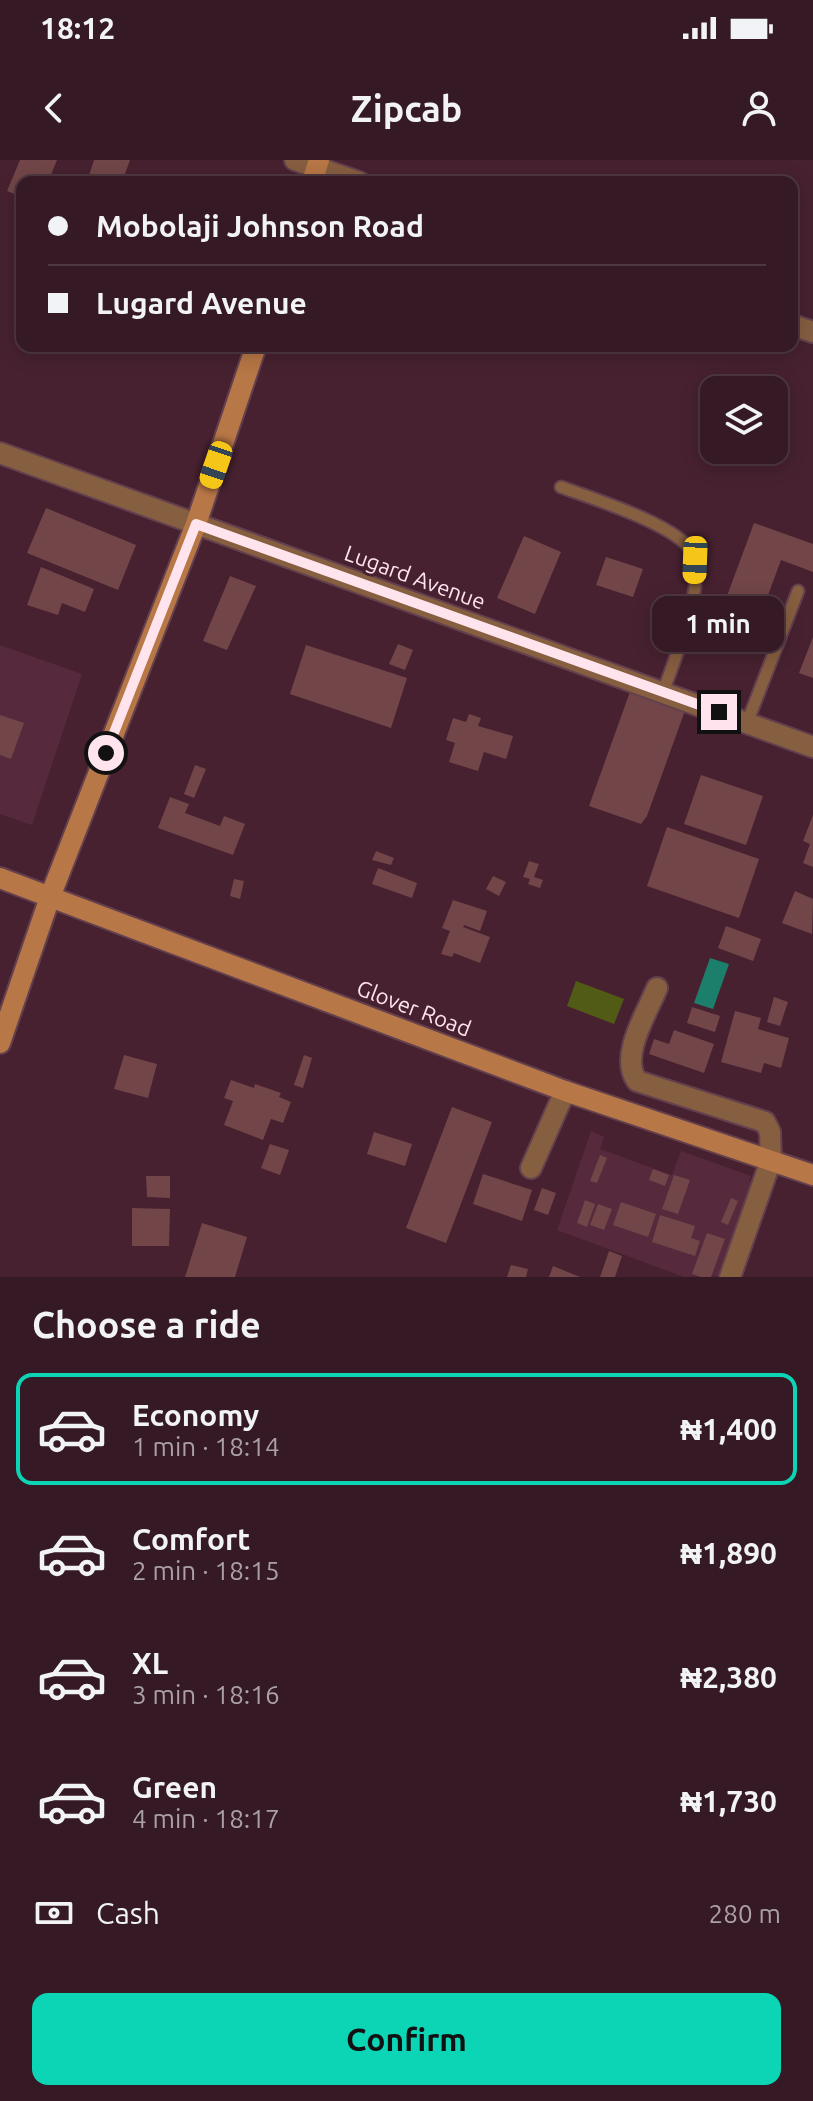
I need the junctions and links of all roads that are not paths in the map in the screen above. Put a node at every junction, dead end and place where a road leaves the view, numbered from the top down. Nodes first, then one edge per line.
1 (295, 160) edge
2 (316, 170) edge
3 (338, 176) edge
4 (254, 352) edge
5 (0, 453) edge
6 (561, 487) dead end
7 (196, 524) junction
8 (798, 591) dead end
9 (663, 692) junction
10 (747, 723) junction
11 (813, 747) edge
12 (0, 878) edge
13 (50, 897) junction
14 (657, 988) dead end
15 (0, 1043) edge
16 (565, 1091) junction
17 (771, 1160) junction
18 (531, 1168) dead end
19 (813, 1175) edge
20 (730, 1277) edge

1 - 2 street
2 - 3 street
4 - 7 street
5 - 7 street, Lugard Avenue
6 - 9 lane
7 - 9 street, Lugard Avenue
7 - 13 street
8 - 10 lane
9 - 10 street, Lugard Avenue
10 - 11 street, Lugard Avenue
12 - 13 street, Glover Road
13 - 15 street
13 - 16 street, Glover Road
14 - 17 street
16 - 17 street, Glover Road
16 - 18 street
17 - 19 street, Glover Road
17 - 20 street

